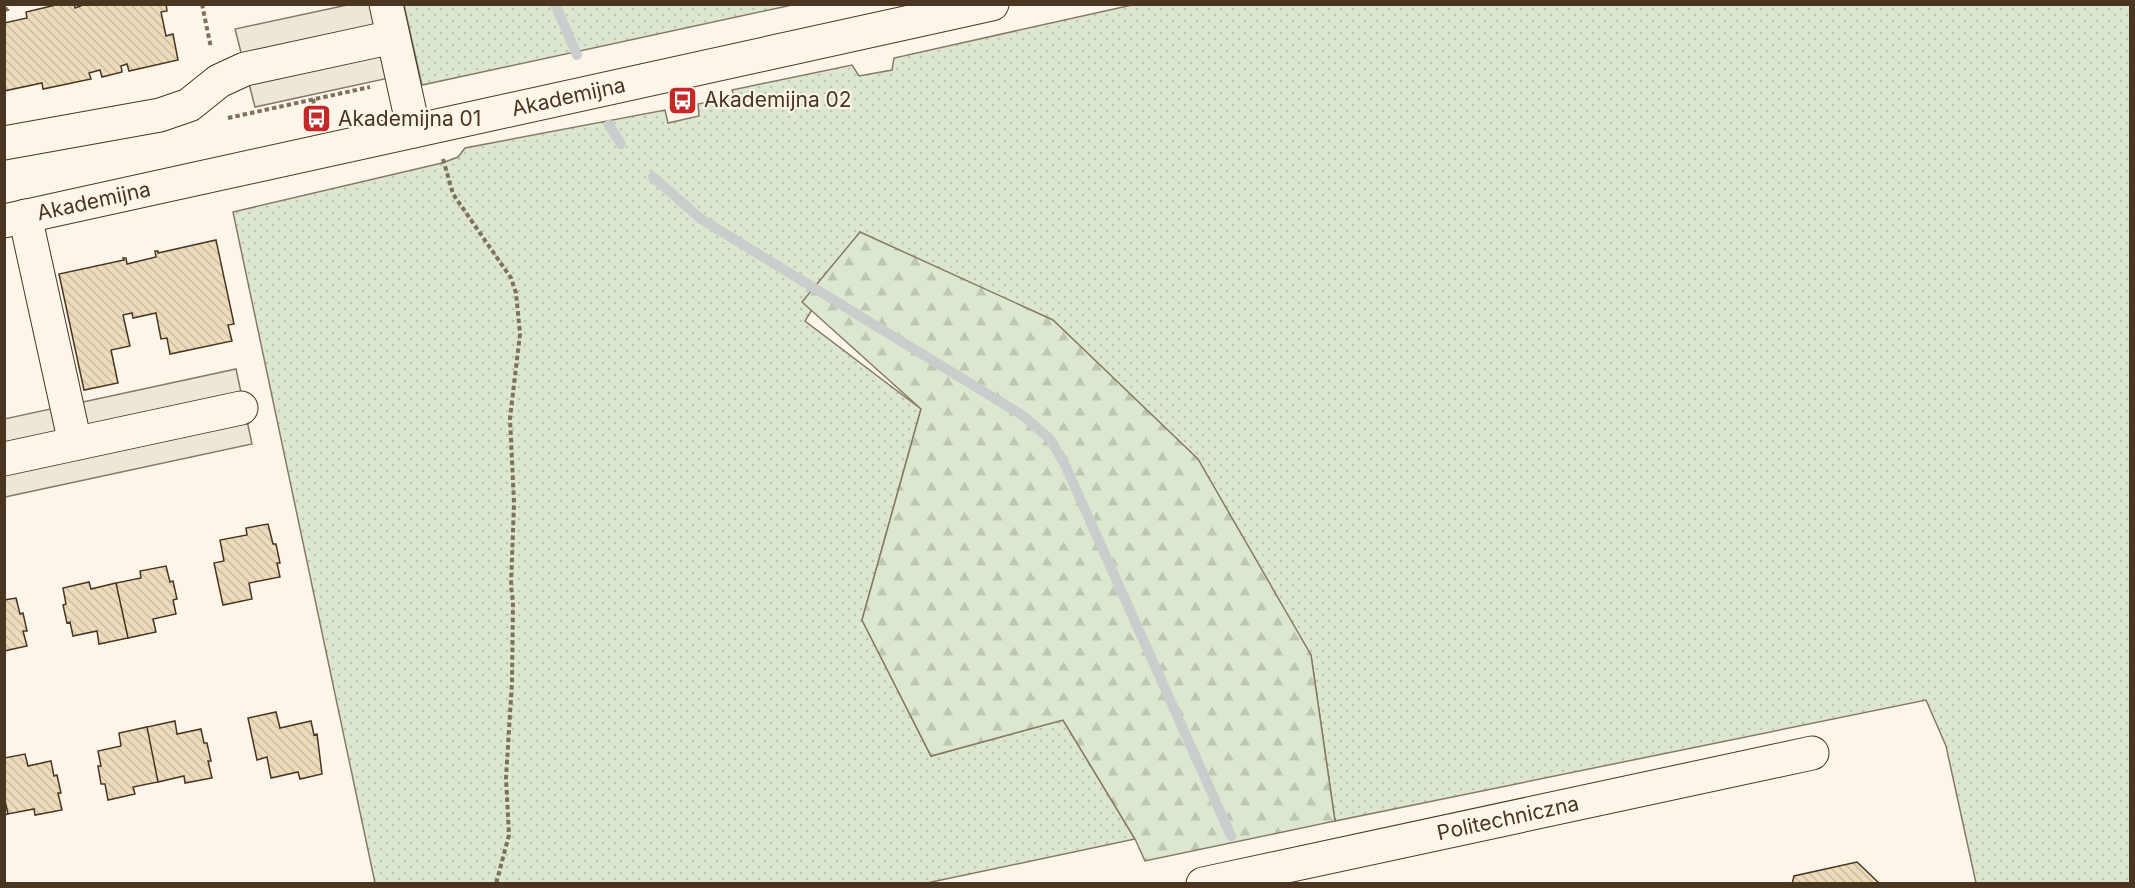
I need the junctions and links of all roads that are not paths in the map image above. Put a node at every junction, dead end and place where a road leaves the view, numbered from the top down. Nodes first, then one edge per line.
1 (386, 4) edge
2 (992, 4) edge
3 (393, 37) junction
4 (414, 130) junction
5 (4, 142) edge
6 (15, 218) edge
7 (241, 408) dead end
8 (75, 443) junction
9 (4, 459) edge
10 (1812, 753) dead end
11 (1203, 884) edge

1 - 3 street
2 - 4 street, Akademijna
3 - 4 street
3 - 5 street
4 - 6 street, Akademijna
6 - 8 street
7 - 8 street
8 - 9 street
10 - 11 street, Politechniczna

